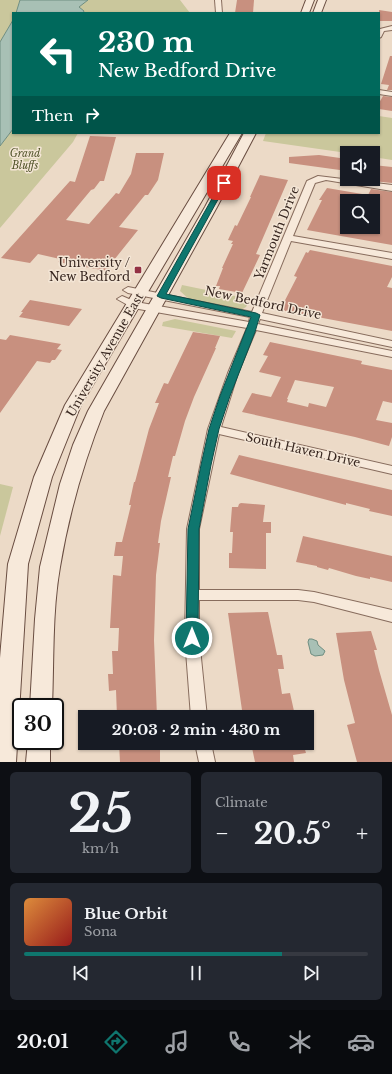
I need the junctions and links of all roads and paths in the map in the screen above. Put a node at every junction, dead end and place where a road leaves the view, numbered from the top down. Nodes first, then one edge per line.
1 (218, 0) edge
2 (310, 0) edge
3 (322, 0) edge
4 (219, 12) edge
5 (305, 12) edge
6 (317, 12) edge
7 (392, 28) edge
8 (380, 34) edge
9 (380, 92) edge
10 (392, 94) edge
11 (235, 134) edge
12 (249, 134) edge
13 (392, 188) edge
14 (288, 238) junction
15 (392, 256) edge
16 (131, 297) junction
17 (157, 302) junction
18 (255, 321) junction
19 (392, 344) edge
20 (392, 354) edge
21 (214, 429) junction
22 (392, 470) edge
23 (192, 595) junction
24 (392, 616) edge
25 (41, 698) edge
26 (198, 710) edge
27 (39, 750) edge
28 (204, 750) edge
29 (4, 762) edge
30 (38, 762) edge
31 (207, 762) edge

1 - 4 street
2 - 5 main road
3 - 6 main road
7 - 8 street
9 - 10 street
11 - 16 main road, University Avenue East
12 - 17 main road, University Avenue East
13 - 14 street, Yarmouth Drive
14 - 15 street
14 - 18 street, Yarmouth Drive
16 - 17 street, New Bedford Drive
16 - 17 street, New Bedford Drive
16 - 29 main road, University Avenue East
17 - 18 street, New Bedford Drive
17 - 18 street, New Bedford Drive
17 - 25 main road, University Avenue East
18 - 19 street, New Bedford Drive
18 - 20 street, New Bedford Drive
18 - 21 street, Yarmouth Drive
21 - 22 street, South Haven Drive
21 - 23 street, Yarmouth Drive
23 - 24 street
23 - 26 street, Yarmouth Drive
27 - 30 main road
28 - 31 street

